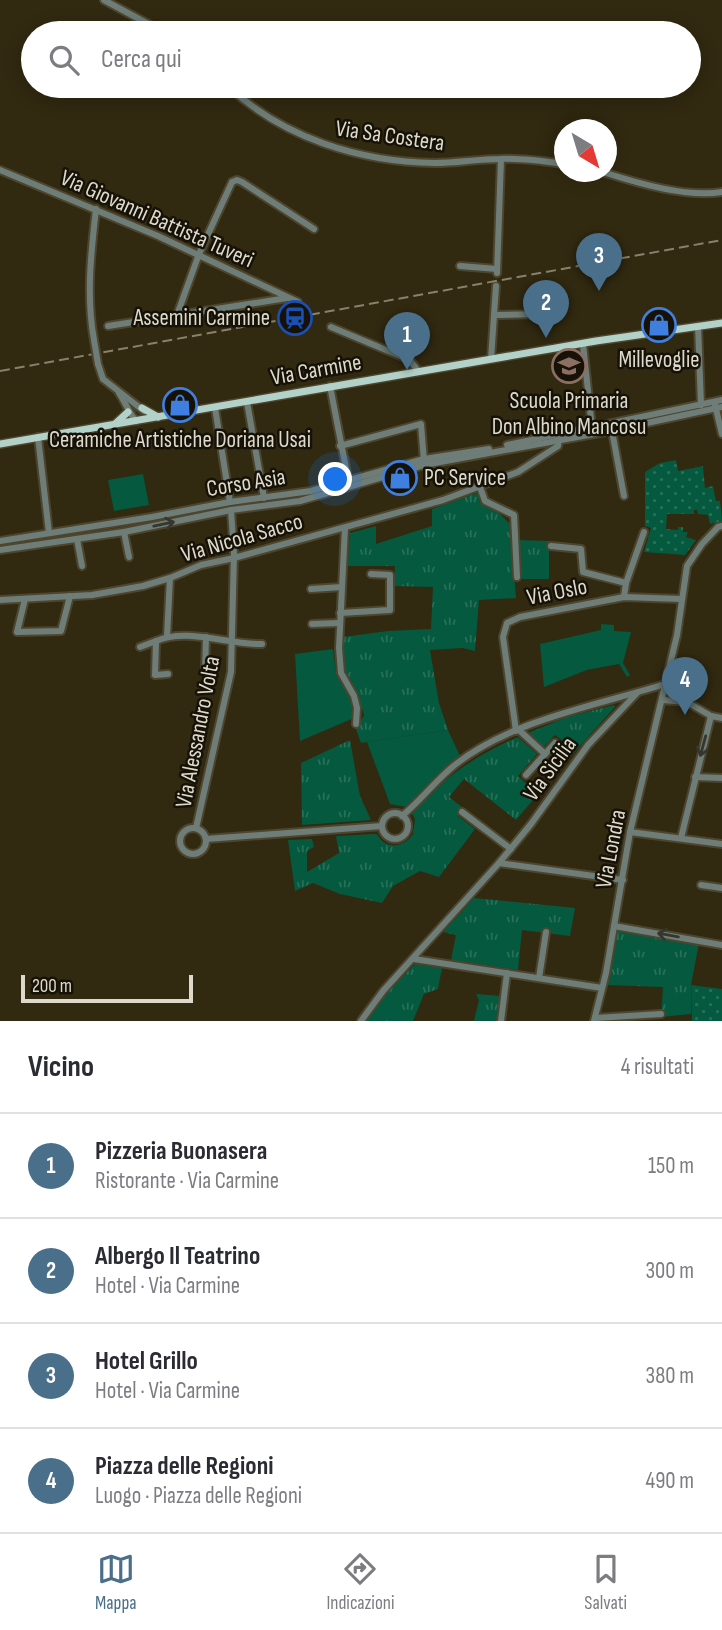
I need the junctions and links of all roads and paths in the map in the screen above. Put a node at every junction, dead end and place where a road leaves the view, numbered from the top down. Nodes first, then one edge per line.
1 (104, 0) edge
2 (143, 21) edge
3 (243, 98) edge
4 (501, 159) junction
5 (554, 163) edge
6 (0, 170) edge
7 (617, 177) edge
8 (722, 192) edge
9 (96, 209) junction
10 (314, 229) dead end
11 (199, 254) junction
12 (460, 266) dead end
13 (496, 286) dead end
14 (287, 298) junction
15 (298, 303) dead end
16 (540, 314) dead end
17 (177, 315) junction
18 (494, 315) junction
19 (722, 323) edge
20 (108, 326) dead end
21 (698, 326) junction
22 (331, 327) dead end
23 (583, 344) junction
24 (491, 359) junction
25 (418, 371) junction
26 (330, 386) junction
27 (118, 391) junction
28 (722, 400) edge
29 (247, 402) junction
30 (701, 405) junction
31 (717, 406) edge
32 (142, 408) junction
33 (215, 408) junction
34 (128, 412) junction
35 (158, 417) junction
36 (140, 420) junction
37 (113, 425) junction
38 (592, 428) junction
39 (612, 431) junction
40 (722, 434) edge
41 (38, 437) junction
42 (559, 437) junction
43 (0, 444) edge
44 (340, 446) junction
45 (424, 462) junction
46 (348, 483) junction
47 (480, 487) junction
48 (624, 496) dead end
49 (264, 498) junction
50 (230, 502) junction
51 (231, 510) junction
52 (722, 526) edge
53 (345, 528) junction
54 (124, 532) junction
55 (644, 532) dead end
56 (49, 533) junction
57 (78, 539) junction
58 (0, 541) edge
59 (551, 546) dead end
60 (0, 550) edge
61 (129, 557) dead end
62 (234, 558) junction
63 (82, 566) dead end
64 (371, 574) dead end
65 (517, 577) dead end
66 (170, 578) junction
67 (626, 583) junction
68 (342, 587) junction
69 (311, 589) dead end
70 (70, 596) junction
71 (624, 597) junction
72 (24, 599) junction
73 (681, 599) junction
74 (0, 600) edge
75 (340, 613) junction
76 (340, 623) junction
77 (312, 624) dead end
78 (167, 636) junction
79 (206, 637) junction
80 (156, 640) junction
81 (233, 643) junction
82 (262, 644) dead end
83 (140, 648) dead end
84 (205, 671) dead end
85 (168, 674) dead end
86 (665, 684) junction
87 (637, 692) junction
88 (614, 700) junction
89 (663, 700) junction
90 (621, 709) junction
91 (711, 716) junction
92 (722, 718) edge
93 (356, 724) dead end
94 (518, 731) junction
95 (555, 743) dead end
96 (545, 754) junction
97 (526, 775) dead end
98 (695, 777) junction
99 (722, 778) edge
100 (462, 812) dead end
101 (402, 816) junction
102 (382, 826) junction
103 (196, 828) junction
104 (630, 832) junction
105 (681, 838) junction
106 (206, 839) junction
107 (722, 845) edge
108 (511, 849) junction
109 (190, 853) junction
110 (188, 863) dead end
111 (499, 863) junction
112 (623, 880) junction
113 (701, 885) dead end
114 (722, 888) edge
115 (614, 926) junction
116 (546, 932) dead end
117 (722, 945) edge
118 (414, 959) junction
119 (506, 973) junction
120 (539, 978) junction
121 (602, 988) junction
122 (661, 1014) dead end
123 (594, 1019) edge
124 (361, 1021) edge
125 (501, 1021) edge

1 - 2 street
3 - 4 street, Via Sa Costera
4 - 5 street, Via Sa Costera
4 - 12 street
6 - 9 street, Via Giovanni Battista Tuveri
7 - 8 street
9 - 11 street, Via Giovanni Battista Tuveri
9 - 27 street, bridge
10 - 11 street
11 - 14 street, Via Giovanni Battista Tuveri
11 - 17 street
13 - 18 street
14 - 15 street, Via Giovanni Battista Tuveri
14 - 17 street
16 - 18 street
17 - 20 street
18 - 24 street
19 - 21 main road, Via Carmine
21 - 23 main road, Via Carmine
21 - 30 street
22 - 25 street
23 - 24 main road, Via Carmine
23 - 38 street
24 - 25 main road, Via Carmine
25 - 26 main road, Via Carmine
26 - 29 main road, Via Carmine
26 - 44 street
27 - 32 street
27 - 34 street
28 - 31 street
29 - 33 main road, Via Carmine
29 - 49 street
30 - 31 street
30 - 38 street
31 - 39 street
31 - 40 street
32 - 35 main road
32 - 36 street
33 - 35 main road, Via Carmine
33 - 50 street
34 - 36 street
34 - 37 main road
35 - 36 main road, Via Carmine
36 - 37 main road, Via Carmine
37 - 41 main road, Via Carmine
38 - 42 street
39 - 42 street
39 - 48 street
41 - 43 main road, Via Carmine
41 - 56 street
42 - 45 street
42 - 47 street, Via Nicola Sacco
44 - 45 street
44 - 46 street
45 - 46 street
46 - 49 street, Corso Asia
46 - 51 street, Corso Asia
47 - 53 street, Via Nicola Sacco
47 - 65 street
49 - 50 street, Corso Asia
50 - 56 street, Corso Asia
54 -> 51 street, Corso Asia
51 - 62 street, Via Alessandro Volta
52 - 73 street
53 - 62 street, Via Nicola Sacco
53 - 68 street
54 - 57 street, Corso Asia
54 - 61 street
55 - 67 street
56 - 58 street, Corso Asia
57 - 60 street, Corso Asia
57 - 63 street
59 - 67 street
62 - 66 street, Via Nicola Sacco
62 - 81 street, Via Alessandro Volta
64 - 75 street
66 - 70 street, Via Nicola Sacco
66 - 78 street
67 - 71 street
68 - 69 street
68 - 75 street
70 - 72 street, Via Nicola Sacco
70 - 72 street
71 - 73 street, Via Oslo
71 - 94 street, Via Oslo
72 - 74 street, Via Nicola Sacco
73 - 86 street
75 - 76 street
76 - 77 street
76 - 93 street
78 - 79 street
78 - 80 street
79 - 81 street
79 - 84 street
80 - 83 street
80 - 85 street
81 - 82 street
81 - 103 street, Via Alessandro Volta
86 - 87 street
86 - 89 street, Via Londra
87 - 88 street
87 - 90 street, Via Sicilia
88 - 90 street
88 - 94 street
89 - 91 street
89 - 104 street, Via Londra
90 - 108 street, Via Sicilia
91 - 92 street
91 -> 98 street
94 - 96 street
94 - 101 street
95 - 96 street
96 - 97 street
98 - 99 street
98 - 105 street
100 - 108 street
101 - 102 street
101 - 102 street
102 - 106 street
103 - 106 street
103 - 109 street
104 - 105 street
104 - 112 street, Via Londra
105 - 107 street
106 - 109 street
108 - 111 street, Via Sicilia
109 - 110 street
111 - 112 street
111 - 118 street, Via Sicilia
112 - 115 street, Via Londra
113 - 114 street
117 -> 115 street
115 - 121 street, Via Londra
116 - 120 street
118 - 119 street
118 - 124 street, Via Sicilia
119 - 120 street
119 - 125 street
120 - 121 street
121 - 123 street, Via Londra
122 - 123 street

